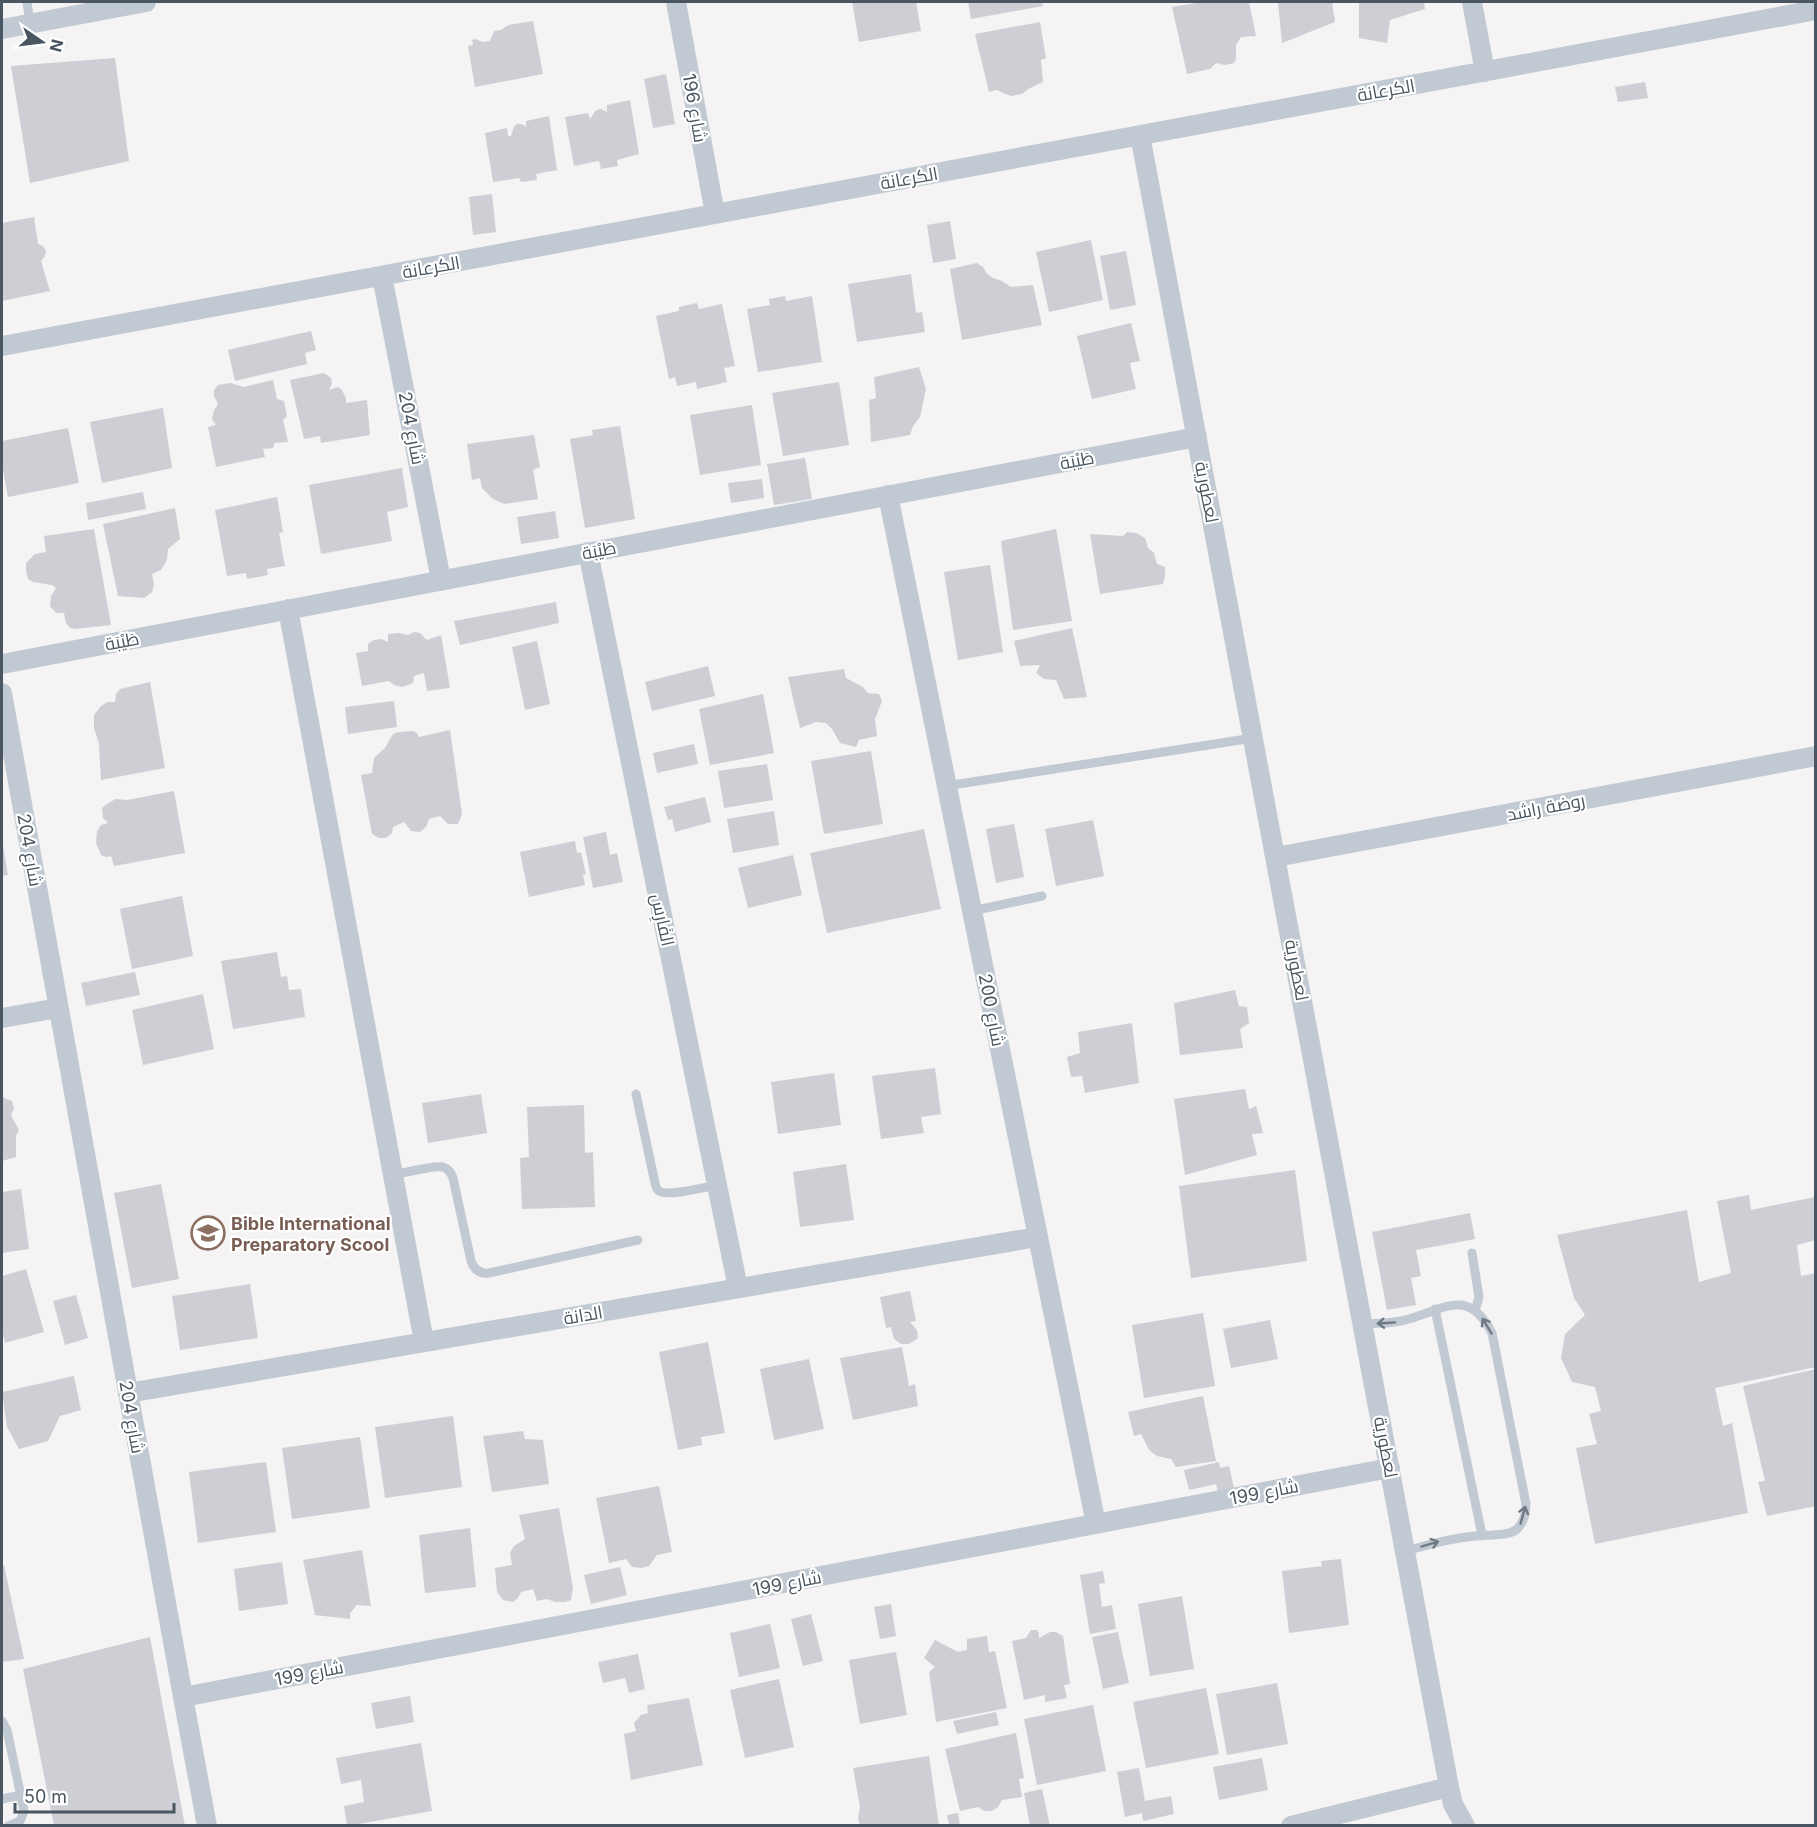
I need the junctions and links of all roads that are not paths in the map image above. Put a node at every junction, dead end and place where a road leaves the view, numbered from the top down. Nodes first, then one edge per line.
1 (27, 2) edge
2 (146, 2) edge
3 (676, 2) edge
4 (1472, 2) edge
5 (1809, 8) edge
6 (30, 23) junction
7 (2, 29) edge
8 (1485, 72) junction
9 (1140, 135) junction
10 (715, 214) junction
11 (382, 276) junction
12 (2, 346) edge
13 (1197, 437) junction
14 (888, 495) junction
15 (588, 552) junction
16 (441, 580) junction
17 (288, 609) junction
18 (2, 664) edge
19 (2, 693) edge
20 (1253, 738) junction
21 (1815, 756) edge
22 (946, 786) junction
23 (1276, 857) junction
24 (1042, 896) dead end
25 (972, 911) junction
26 (58, 1008) junction
27 (2, 1018) edge
28 (636, 1094) dead end
29 (393, 1175) junction
30 (717, 1185) junction
31 (1037, 1237) junction
32 (638, 1240) dead end
33 (1472, 1252) dead end
34 (738, 1288) junction
35 (1435, 1309) junction
36 (1475, 1311) junction
37 (1363, 1324) junction
38 (424, 1342) junction
39 (128, 1393) junction
40 (1390, 1468) junction
41 (1096, 1524) junction
42 (1482, 1535) junction
43 (1406, 1551) junction
44 (183, 1697) junction
45 (2, 1721) edge
46 (5, 1739) edge
47 (21, 1795) junction
48 (1451, 1796) junction
49 (2, 1799) edge
50 (8, 1826) edge
51 (207, 1826) edge
52 (1290, 1826) edge
53 (1449, 1826) edge
54 (1465, 1826) edge

1 - 6 lane
2 - 6 street
3 - 10 street, شارع 196
4 - 8 street
5 - 8 street, الكرعانة
6 - 7 street
8 - 9 street, الكرعانة
9 - 10 street, الكرعانة
9 - 13 street, لعطورية
10 - 11 street, الكرعانة
11 - 12 street, الكرعانة
11 - 16 street, شارع 204
13 - 14 street, طَيْبَة
13 - 20 street, لعطورية
14 - 15 street, طَيْبَة
14 - 22 street, شارع 200
15 - 16 street, طَيْبَة
15 - 30 street, الفَارِس
16 - 17 street, طَيْبَة
17 - 18 street, طَيْبَة
17 - 29 street
19 - 26 street, شارع 204
20 - 22 lane
20 - 23 street, لعطورية
21 - 23 street, روضة راشد
22 - 25 street, شارع 200
23 - 37 street, لعطورية
24 - 25 lane
25 - 31 street, شارع 200
26 - 27 street
26 - 39 street, شارع 204
28 - 30 lane
29 - 32 lane
29 - 38 street
30 - 34 street, الفَارِس
31 - 34 street, الدانة
31 - 41 street, شارع 200
33 - 36 lane
34 - 38 street, الدانة
35 - 36 lane
35 -> 37 lane
35 - 42 lane
42 -> 36 lane
37 - 40 street, لعطورية
38 - 39 street, الدانة
39 - 44 street, شارع 204
40 - 41 street, شارع 199
40 - 43 street, لعطورية
41 - 44 street, شارع 199
43 -> 42 lane
43 - 48 street, لعطورية
44 - 51 street, شارع 204
45 - 46 lane
46 - 47 lane
47 - 49 lane
47 - 50 lane
48 - 52 street
48 - 53 street, لعطورية
48 - 54 street, لعطورية

